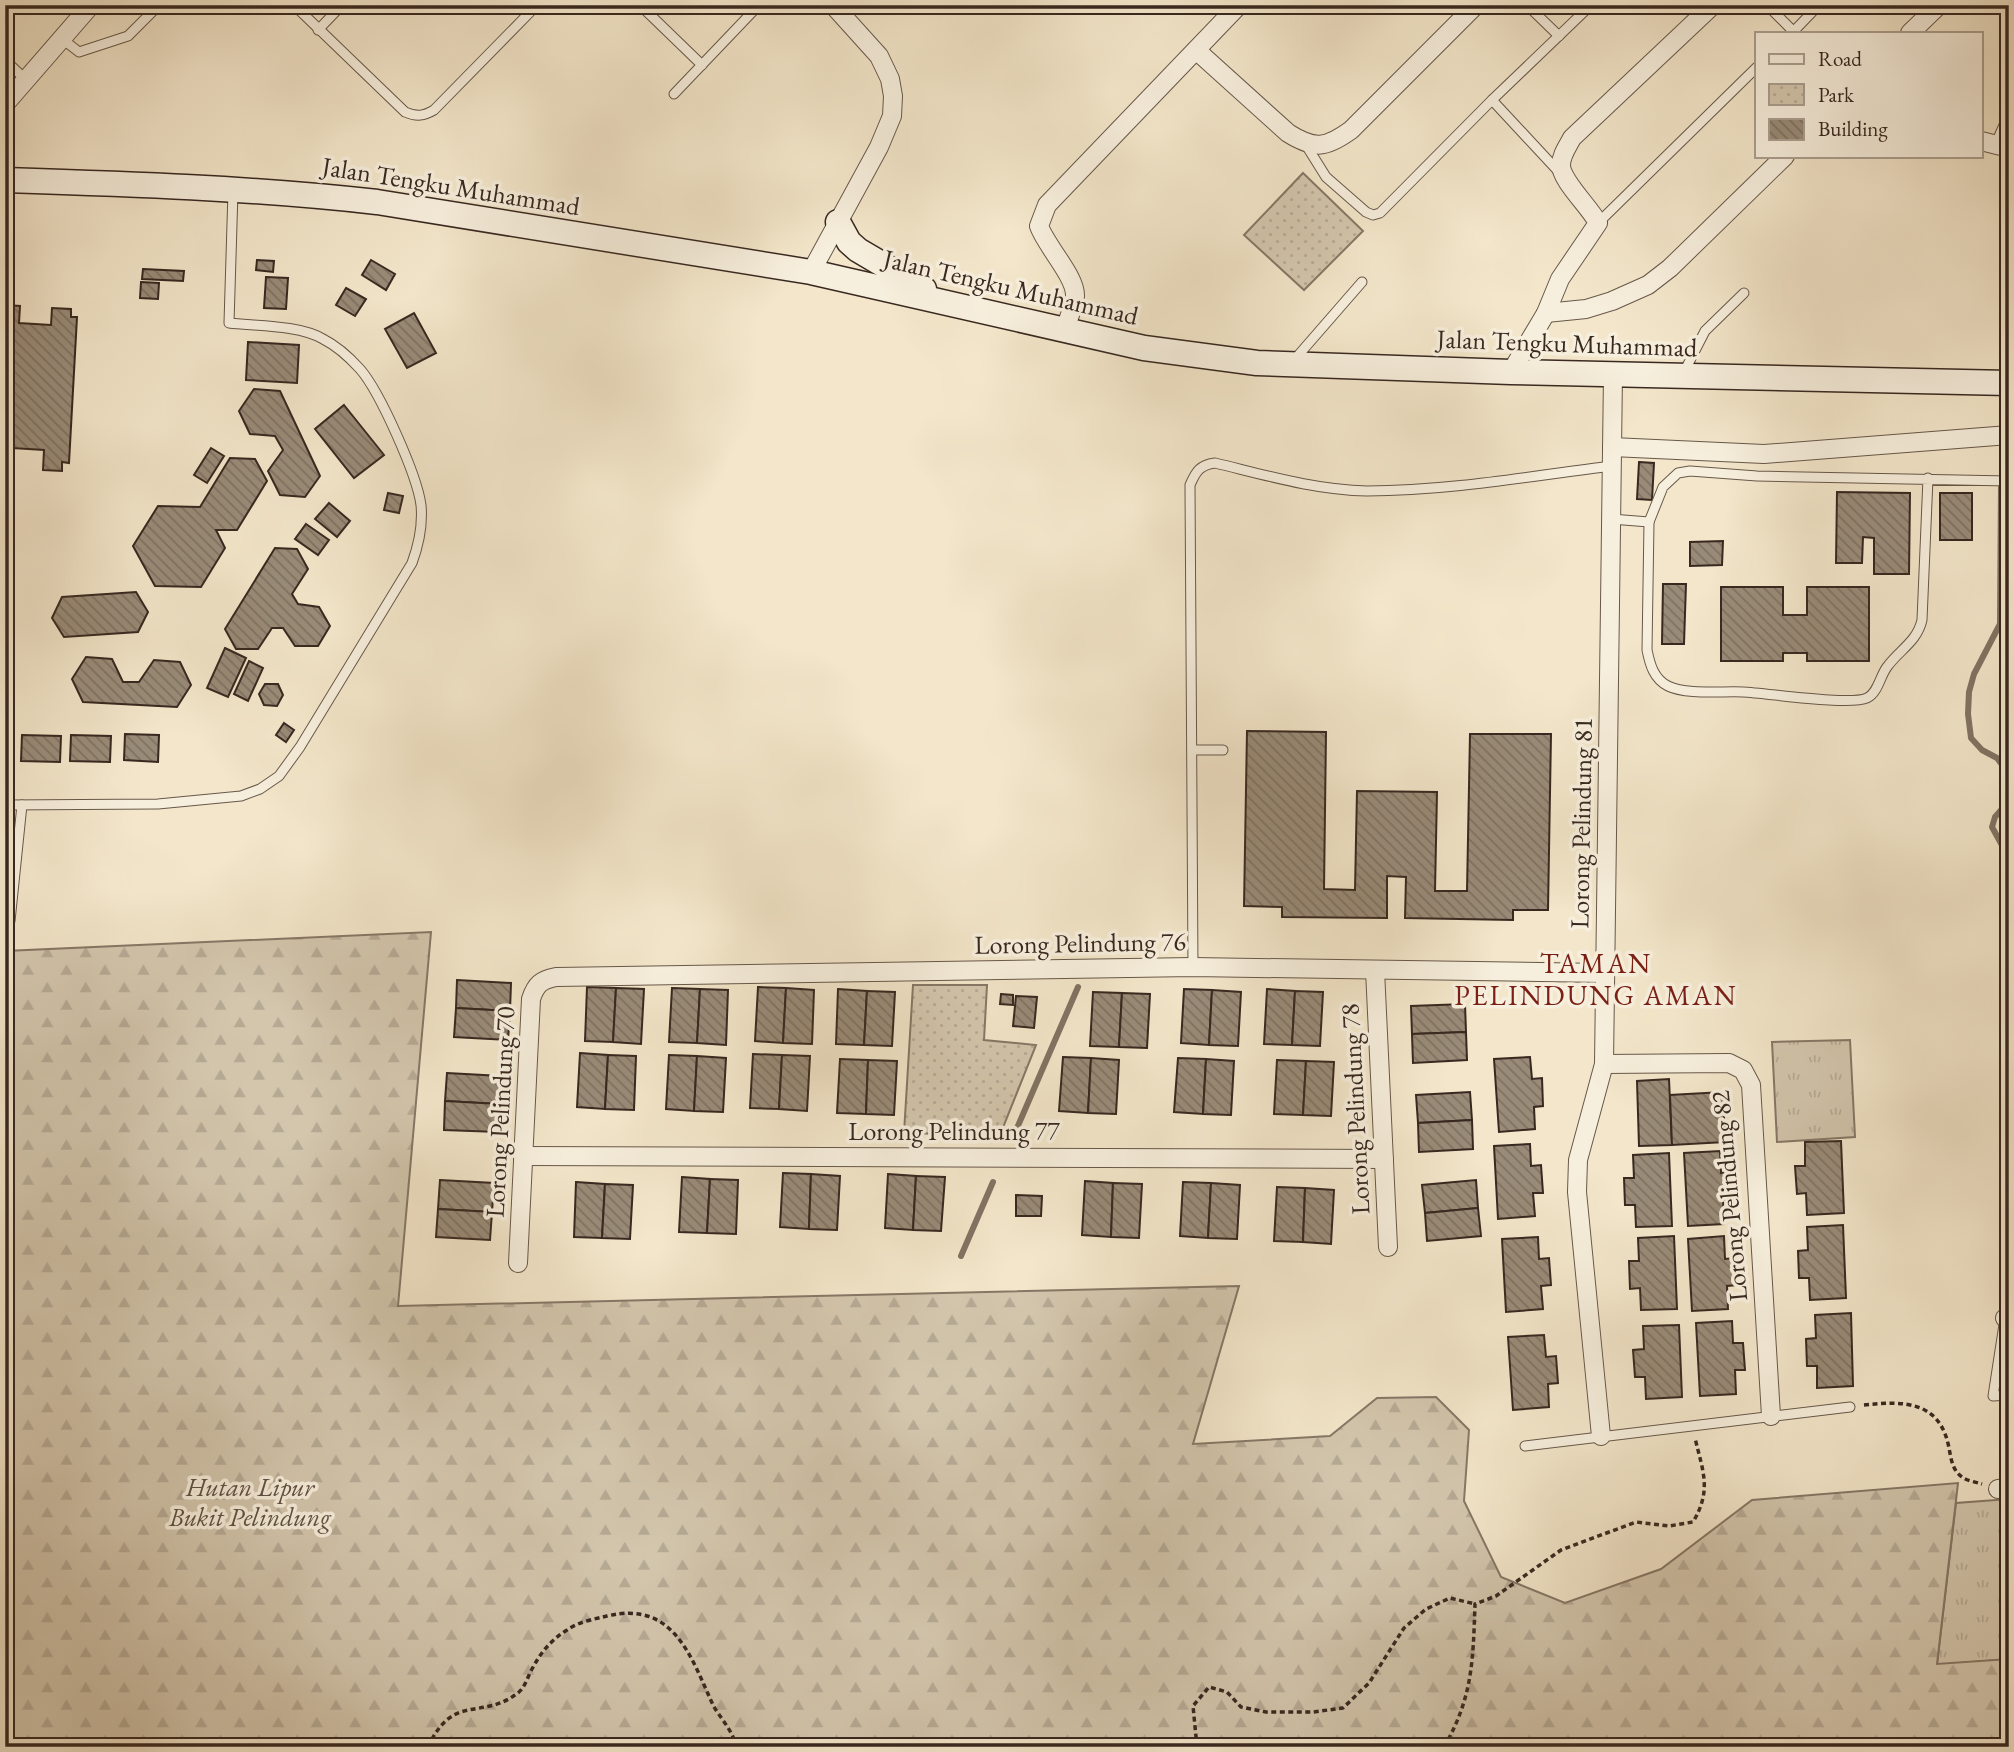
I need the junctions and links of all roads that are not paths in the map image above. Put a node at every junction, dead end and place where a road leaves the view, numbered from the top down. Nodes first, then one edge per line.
1 (91, 5) edge
2 (159, 5) edge
3 (294, 5) edge
4 (342, 5) edge
5 (537, 5) edge
6 (640, 5) edge
7 (759, 5) edge
8 (833, 5) edge
9 (1239, 5) edge
10 (1476, 5) edge
11 (1527, 5) edge
12 (1591, 5) edge
13 (1713, 5) edge
14 (1767, 5) edge
15 (1819, 5) edge
16 (1939, 5) edge
17 (318, 30) junction
18 (1792, 32) edge
19 (1794, 32) edge
20 (1911, 32) edge
21 (1559, 36) junction
22 (61, 38) junction
23 (1196, 50) junction
24 (5, 60) edge
25 (702, 65) junction
26 (1755, 69) edge
27 (24, 79) junction
28 (674, 94) dead end
29 (1492, 100) junction
30 (5, 104) edge
31 (2009, 114) edge
32 (1995, 144) edge
33 (1306, 145) junction
34 (1783, 158) edge
35 (1564, 177) junction
36 (5, 180) edge
37 (233, 190) junction
38 (838, 222) junction
39 (1598, 223) junction
40 (811, 272) junction
41 (1362, 282) dead end
42 (1744, 293) dead end
43 (944, 301) junction
44 (1546, 313) junction
45 (1065, 329) junction
46 (1292, 363) junction
47 (1511, 372) junction
48 (1613, 374) junction
49 (1682, 376) junction
50 (2009, 383) edge
51 (2009, 435) edge
52 (1612, 447) junction
53 (1611, 466) junction
54 (1928, 478) junction
55 (2009, 481) edge
56 (1611, 519) junction
57 (1649, 522) junction
58 (1192, 750) junction
59 (1223, 750) dead end
60 (5, 805) edge
61 (22, 805) junction
62 (10, 921) dead end
63 (1193, 967) junction
64 (1375, 970) junction
65 (1605, 973) junction
66 (556, 977) joint
67 (1604, 1064) junction
68 (523, 1156) junction
69 (1384, 1159) junction
70 (1388, 1247) dead end
71 (518, 1263) dead end
72 (2007, 1317) edge
73 (2009, 1395) edge
74 (1850, 1407) road end
75 (1771, 1416) junction
76 (1601, 1436) junction
77 (1525, 1446) dead end

1 - 22 street
2 - 22 lane
3 - 17 lane
4 - 17 lane
5 - 17 lane
6 - 25 lane
7 - 25 lane
8 - 38 street
9 - 23 street
10 - 33 street
11 - 21 lane
12 - 21 lane
13 - 35 street
14 - 18 lane
15 - 19 lane
16 - 20 street
21 - 29 lane
22 - 27 street
23 - 33 street
23 - 45 street
24 - 27 lane
25 - 28 lane
26 - 39 lane
27 - 30 street
29 - 33 lane
29 - 35 lane
31 - 32 lane
34 - 44 street
35 - 39 street
36 - 37 main road, Jalan Tengku Muhammad
37 - 40 main road, Jalan Tengku Muhammad
37 - 61 lane
38 - 40 street
38 - 43 main road
39 - 44 street
40 - 43 main road, Jalan Tengku Muhammad
41 - 46 lane
42 - 49 lane
43 - 45 main road, Jalan Tengku Muhammad
44 - 47 street
45 - 46 main road, Jalan Tengku Muhammad
46 - 47 main road, Jalan Tengku Muhammad
47 - 48 main road, Jalan Tengku Muhammad
48 - 49 main road, Jalan Tengku Muhammad
48 - 52 street, Lorong Pelindung 81
49 - 50 main road, Jalan Tengku Muhammad
51 - 52 street
52 - 53 street, Lorong Pelindung 81
53 - 56 street, Lorong Pelindung 81
53 - 58 lane
54 - 55 lane
54 - 57 lane
54 - 57 lane
56 - 57 lane
56 - 65 street, Lorong Pelindung 81
58 - 59 lane
58 - 63 lane
60 - 61 lane
61 - 62 lane
63 - 64 street, Lorong Pelindung 76
63 - 66 street, Lorong Pelindung 76
64 - 65 street, Lorong Pelindung 76
64 - 69 street, Lorong Pelindung 78
65 - 67 street, Lorong Pelindung 81
66 - 68 street, Lorong Pelindung 70
67 - 75 street, Lorong Pelindung 82
67 - 76 street, Lorong Pelindung 81
68 - 69 street, Lorong Pelindung 77
68 - 71 street, Lorong Pelindung 70
69 - 70 street, Lorong Pelindung 78
72 - 73 lane
74 - 75 lane
75 - 76 lane
76 - 77 lane

